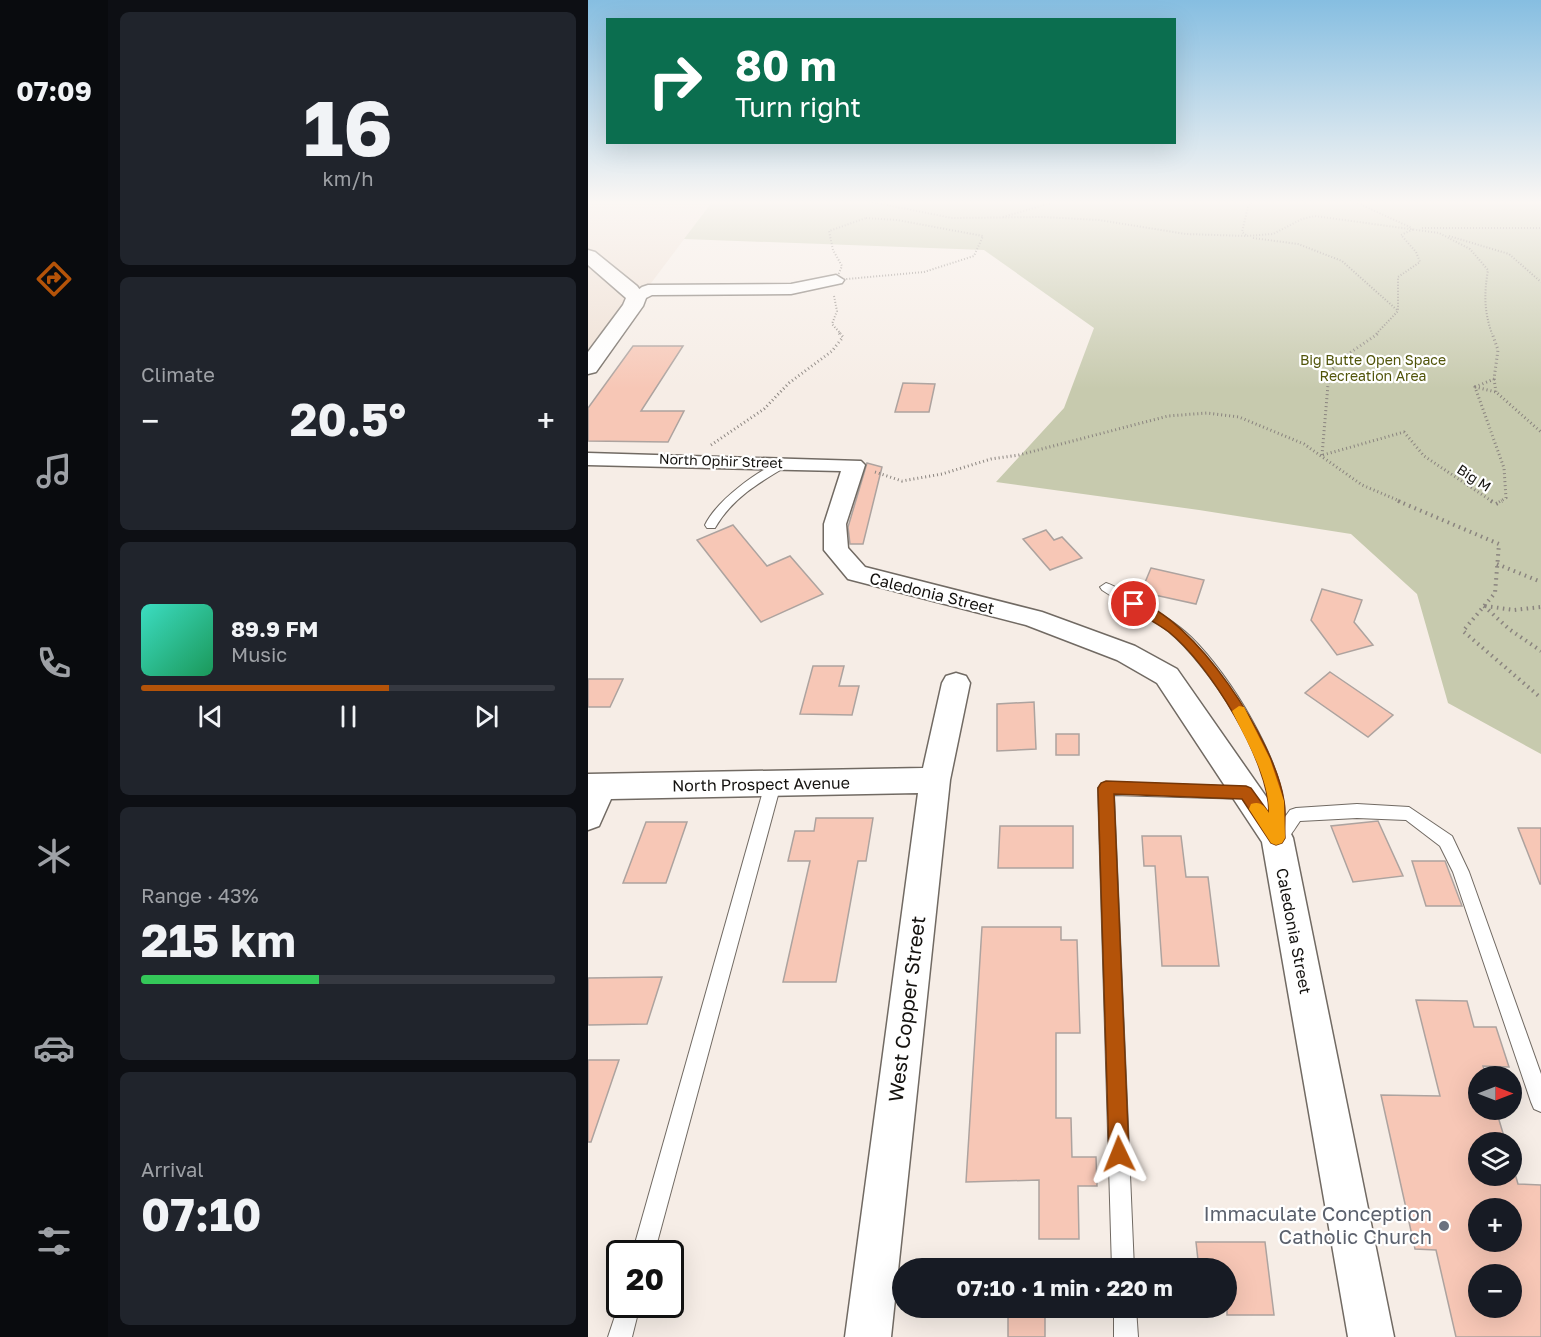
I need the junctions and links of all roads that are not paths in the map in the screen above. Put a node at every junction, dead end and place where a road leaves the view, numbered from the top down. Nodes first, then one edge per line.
1 (598, 264) edge
2 (830, 282) road end
3 (636, 300) junction
4 (588, 367) edge
5 (588, 459) edge
6 (785, 463) junction
7 (854, 465) joint
8 (711, 525) dead end
9 (1106, 587) dead end
10 (956, 683) dead end
11 (934, 780) junction
12 (773, 784) junction
13 (594, 787) edge
14 (1246, 793) junction
15 (588, 817) edge
16 (1276, 838) junction
17 (1541, 1102) edge
18 (647, 1240) edge
19 (1123, 1258) edge
20 (625, 1318) edge
21 (1125, 1318) edge
22 (620, 1337) edge
23 (868, 1337) edge
24 (1126, 1337) edge
25 (1371, 1337) edge

1 - 3 street
2 - 3 street
3 - 4 street
5 - 6 street, North Ophir Street
6 - 7 street, North Ophir Street
6 - 8 lane
7 - 14 street, Caledonia Street
9 - 16 lane
10 - 11 street, West Copper Street
11 - 12 street, North Prospect Avenue
11 - 23 street, West Copper Street
12 - 13 street, North Prospect Avenue
12 - 18 lane
13 - 15 street
14 - 16 street, Caledonia Street
14 - 19 lane
16 - 17 lane
16 - 25 street, Caledonia Street
20 - 22 lane
21 - 24 lane

